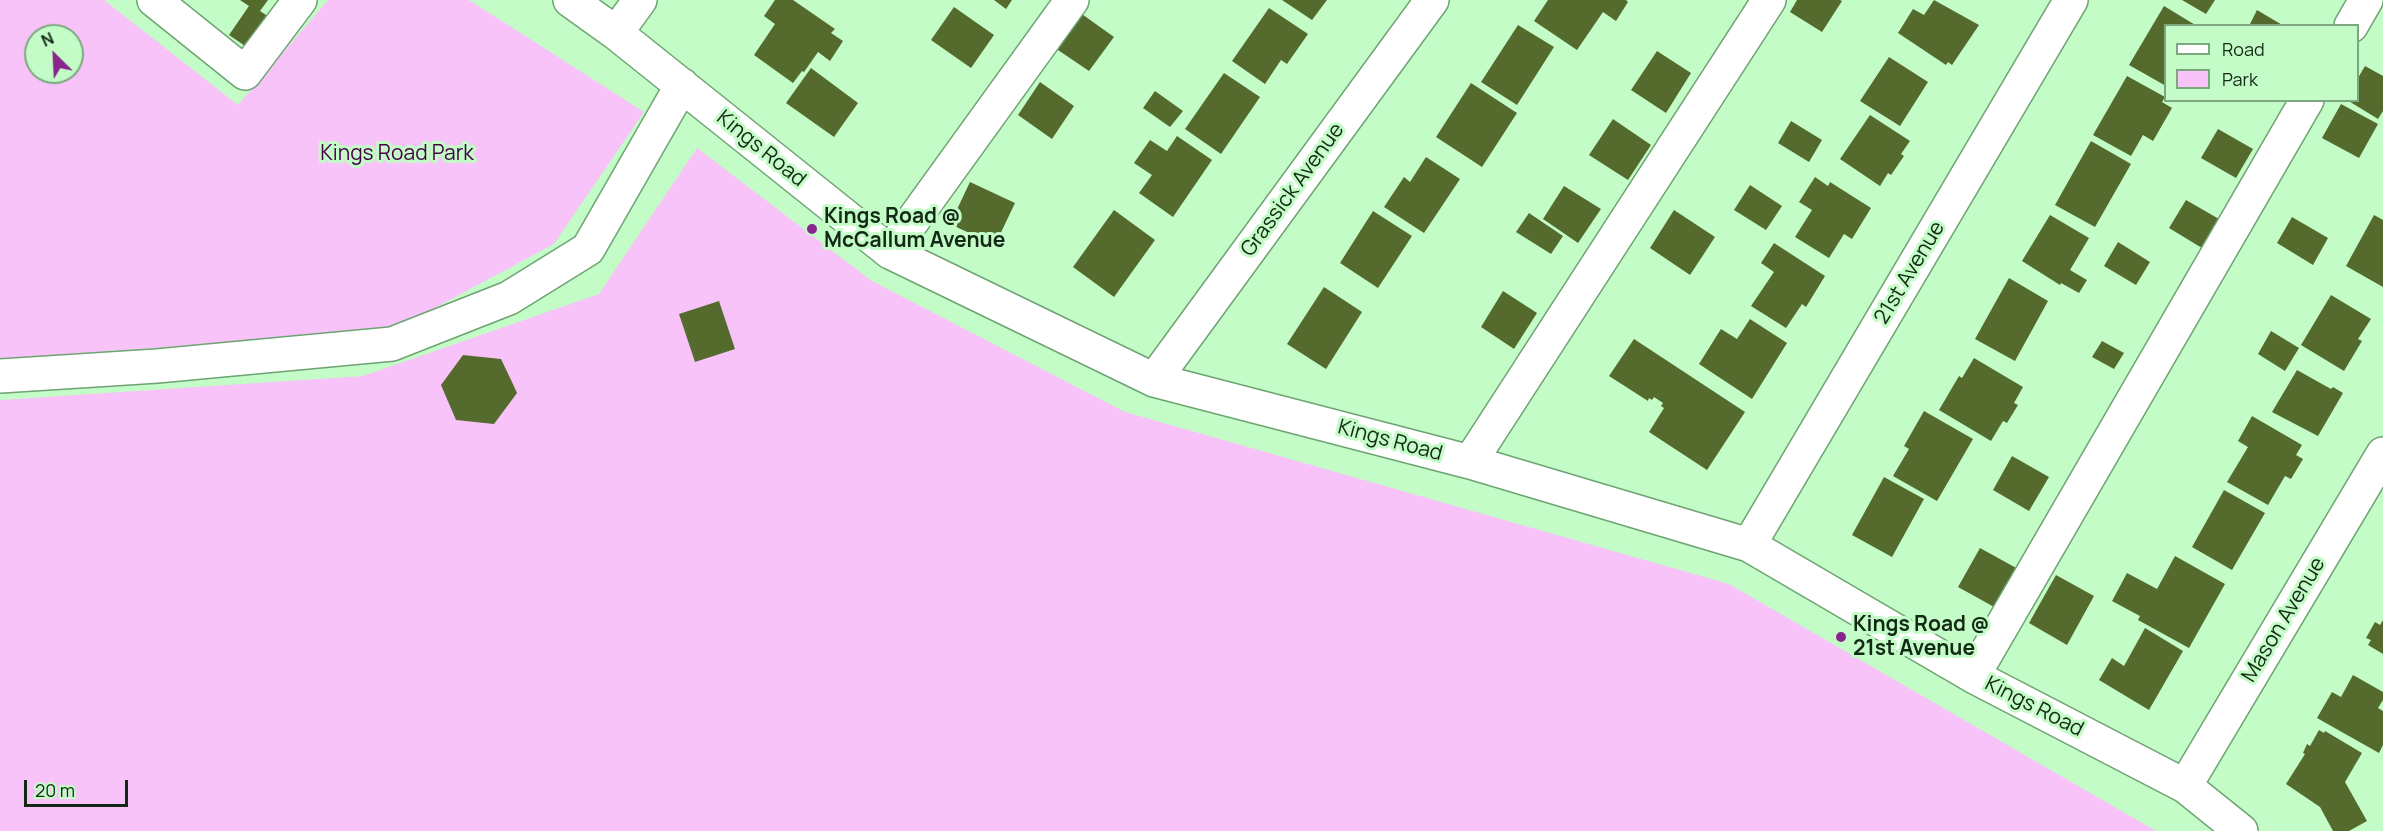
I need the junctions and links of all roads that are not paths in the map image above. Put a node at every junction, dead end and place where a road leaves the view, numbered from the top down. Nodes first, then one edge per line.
1 (154, 0) edge
2 (300, 0) edge
3 (570, 0) edge
4 (640, 0) edge
5 (1072, 0) edge
6 (1432, 0) edge
7 (1769, 0) edge
8 (2071, 0) edge
9 (2366, 0) edge
10 (2352, 24) edge
11 (616, 33) junction
12 (682, 85) junction
13 (2306, 102) edge
14 (890, 252) junction
15 (0, 376) edge
16 (1154, 380) junction
17 (2383, 454) edge
18 (1470, 462) junction
19 (1749, 545) junction
20 (1973, 676) junction
21 (2186, 786) junction
22 (2241, 831) edge

1 - 2 street
3 - 11 street, Kings Road
4 - 11 street
5 - 14 street
6 - 16 street, Grassick Avenue
7 - 18 street
8 - 19 street, 21st Avenue
9 - 10 street
11 - 12 street, Kings Road
12 - 14 street, Kings Road
12 - 15 street
13 - 20 street
14 - 16 street, Kings Road
16 - 18 street, Kings Road
17 - 21 street, Mason Avenue
18 - 19 street, Kings Road
19 - 20 street, Kings Road
20 - 21 street, Kings Road
21 - 22 street, Kings Road

